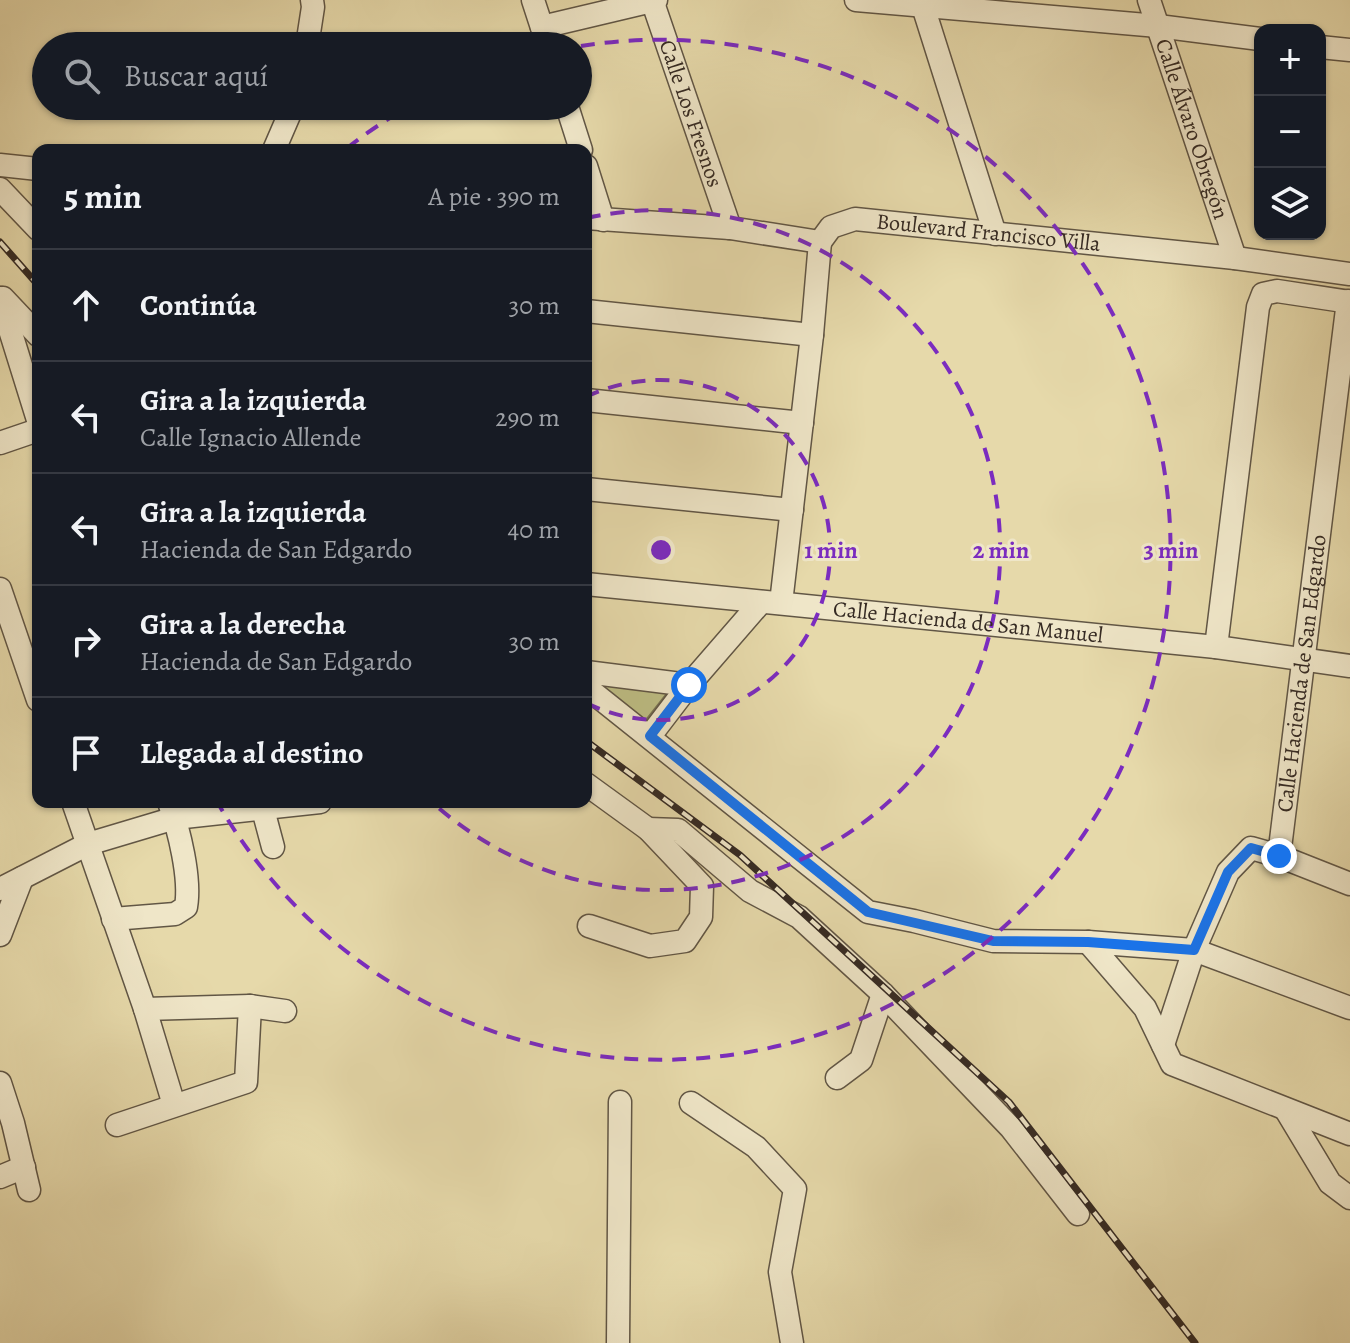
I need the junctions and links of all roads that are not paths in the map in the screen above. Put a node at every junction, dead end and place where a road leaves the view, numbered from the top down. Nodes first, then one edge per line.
1 (312, 0) edge
2 (533, 0) edge
3 (654, 0) edge
4 (856, 0) edge
5 (1149, 0) edge
6 (922, 2) edge
7 (1158, 26) junction
8 (309, 32) edge
9 (543, 32) edge
10 (560, 32) edge
11 (1254, 38) edge
12 (1326, 48) edge
13 (1350, 50) edge
14 (287, 120) edge
15 (571, 120) edge
16 (277, 144) edge
17 (579, 144) edge
18 (0, 165) edge
19 (32, 168) edge
20 (0, 189) edge
21 (595, 219) edge
22 (32, 223) edge
23 (730, 228) junction
24 (995, 234) junction
25 (820, 242) junction
26 (1235, 258) junction
27 (1350, 274) edge
28 (0, 296) edge
29 (1349, 302) edge
30 (592, 312) edge
31 (32, 329) edge
32 (812, 335) junction
33 (32, 400) edge
34 (592, 401) edge
35 (802, 423) junction
36 (32, 432) edge
37 (0, 443) edge
38 (592, 490) edge
39 (792, 510) junction
40 (592, 585) edge
41 (0, 589) edge
42 (771, 602) junction
43 (1216, 647) junction
44 (1303, 659) junction
45 (1350, 666) edge
46 (592, 673) edge
47 (32, 682) edge
48 (689, 685) junction
49 (592, 692) edge
50 (650, 736) junction
51 (592, 791) edge
52 (75, 808) edge
53 (202, 808) edge
54 (263, 808) edge
55 (172, 810) edge
56 (648, 829) junction
57 (88, 844) junction
58 (273, 847) dead end
59 (1279, 856) junction
60 (22, 878) junction
61 (1350, 884) edge
62 (0, 889) edge
63 (113, 919) junction
64 (589, 926) dead end
65 (0, 935) edge
66 (1088, 942) junction
67 (1194, 950) junction
68 (883, 994) junction
69 (250, 1006) junction
70 (1350, 1008) edge
71 (145, 1009) junction
72 (285, 1011) dead end
73 (1163, 1045) junction
74 (837, 1078) dead end
75 (0, 1083) edge
76 (620, 1102) dead end
77 (691, 1103) dead end
78 (174, 1105) junction
79 (1286, 1110) junction
80 (6, 1123) edge
81 (117, 1125) dead end
82 (1350, 1134) edge
83 (24, 1167) junction
84 (0, 1177) edge
85 (29, 1190) dead end
86 (1350, 1198) edge
87 (1078, 1214) dead end
88 (618, 1343) edge
89 (792, 1343) edge

1 - 8 street
2 - 9 street
3 - 10 street
3 - 23 street, Calle Los Fresnos
4 - 6 street
5 - 7 street, Calle Álvaro Obregón
6 - 7 street
6 - 24 street
7 - 11 street
7 - 26 street, Calle Álvaro Obregón
12 - 13 street
14 - 16 street
15 - 17 street
18 - 19 street
20 - 22 street
21 - 23 street
23 - 25 street
24 - 25 street, Boulevard Francisco Villa
24 - 26 street, Boulevard Francisco Villa
25 - 32 street
26 - 27 street, Boulevard Francisco Villa
28 - 31 street
28 - 33 street
29 - 43 street
29 - 44 street, Calle Hacienda de San Edgardo
30 - 32 street
32 - 35 street
34 - 35 street
35 - 39 street
36 - 37 street
38 - 39 street
39 - 42 street
40 - 42 street, Calle Hacienda de San Manuel
41 - 47 street
42 - 43 street, Calle Hacienda de San Manuel
42 - 48 street
43 - 44 street, Calle Hacienda de San Manuel
44 - 45 street, Calle Hacienda de San Manuel
44 - 59 street, Calle Hacienda de San Edgardo
46 - 48 street
48 - 50 street
49 - 50 street
50 - 66 street
51 - 56 street
52 - 57 street
53 - 55 street
54 - 58 street
55 - 57 street
55 - 63 street
56 - 64 street
56 - 68 street
57 - 60 street
57 - 63 street
59 - 61 street
59 - 67 street
60 - 62 street
60 - 65 street
63 - 71 street
66 - 67 street
66 - 73 street
67 - 70 street
67 - 73 street
68 - 74 street
68 - 87 street
69 - 71 street
69 - 72 street
69 - 78 street
71 - 78 street
73 - 79 street
75 - 80 street
76 - 88 street
77 - 89 street
78 - 81 street
79 - 82 street
79 - 86 street
80 - 83 street
83 - 84 street
83 - 85 street

